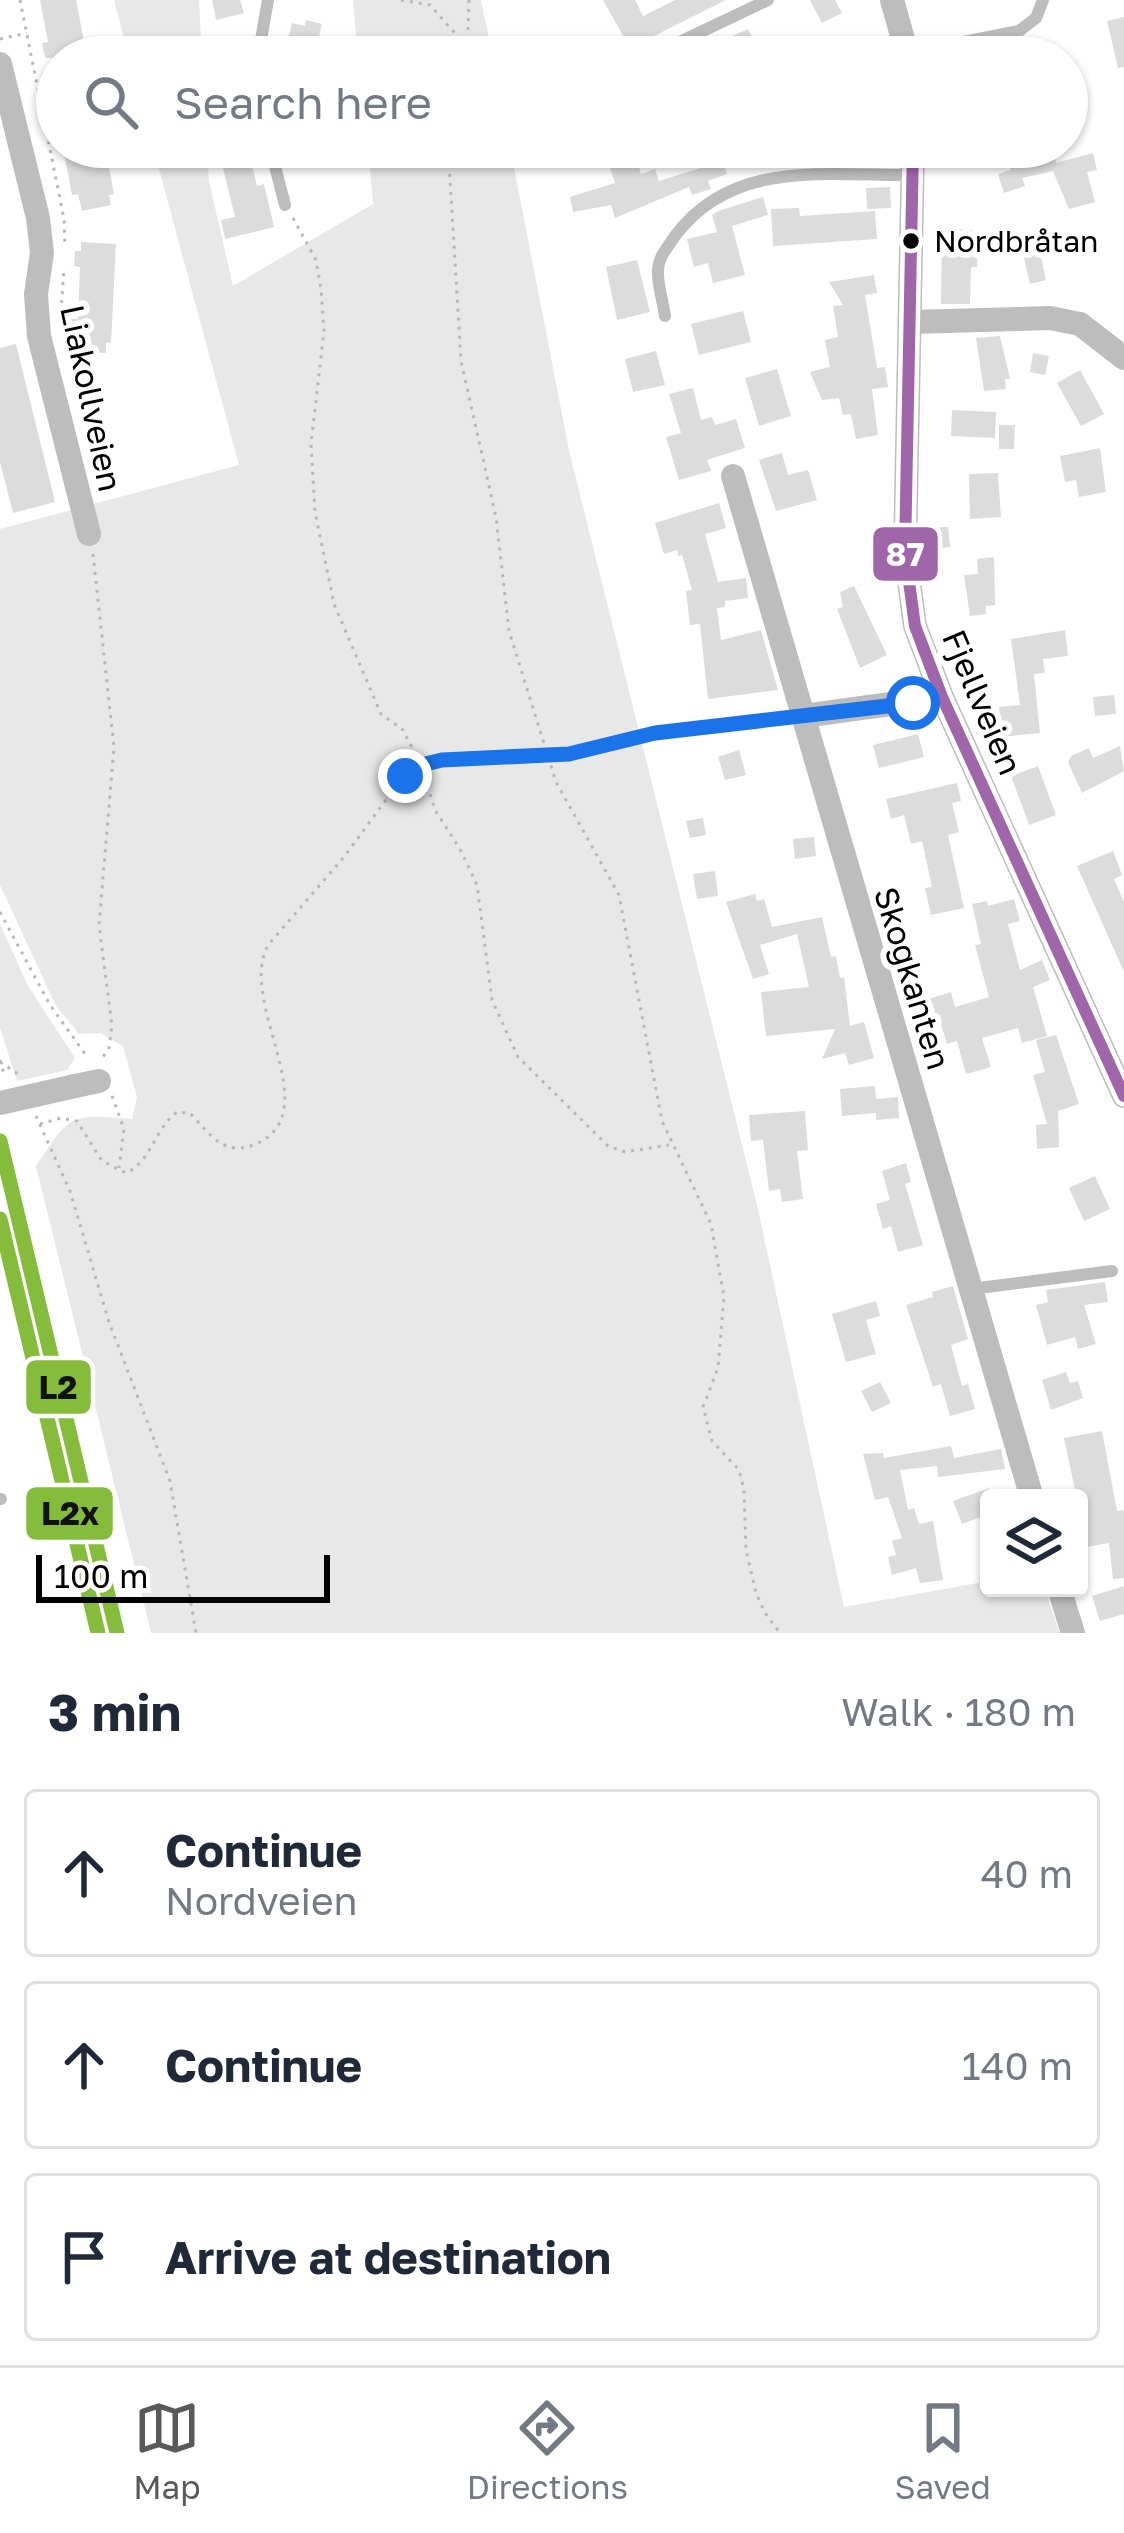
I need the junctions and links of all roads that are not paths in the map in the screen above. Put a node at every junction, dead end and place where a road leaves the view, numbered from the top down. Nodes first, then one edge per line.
1 (268, 0) edge
2 (768, 0) edge
3 (892, 0) edge
4 (1043, 0) edge
5 (262, 36) edge
6 (692, 36) edge
7 (902, 36) edge
8 (996, 36) edge
9 (0, 64) edge
10 (275, 168) edge
11 (912, 168) edge
12 (912, 175) junction
13 (285, 205) road end
14 (665, 316) dead end
15 (911, 322) junction
16 (1124, 358) edge
17 (733, 476) dead end
18 (89, 534) road end
19 (942, 697) junction
20 (803, 716) junction
21 (87, 1083) road end
22 (3, 1091) edge
23 (1124, 1096) edge
24 (1112, 1271) dead end
25 (970, 1289) junction
26 (1029, 1489) edge
27 (1062, 1597) edge
28 (1073, 1633) edge

1 - 5 lane
2 - 6 lane
3 - 7 street
4 - 8 lane
9 - 18 street, Liakollveien
10 - 13 lane
11 - 12 street, Fjellveien
12 - 14 lane
12 - 15 street, Fjellveien
15 - 16 street
15 - 19 street, Fjellveien
17 - 20 street, Skogkanten
19 - 20 street
19 - 23 street, Fjellveien
20 - 25 street, Skogkanten
21 - 22 street, bridge
24 - 25 lane
25 - 26 street, Skogkanten
27 - 28 street

